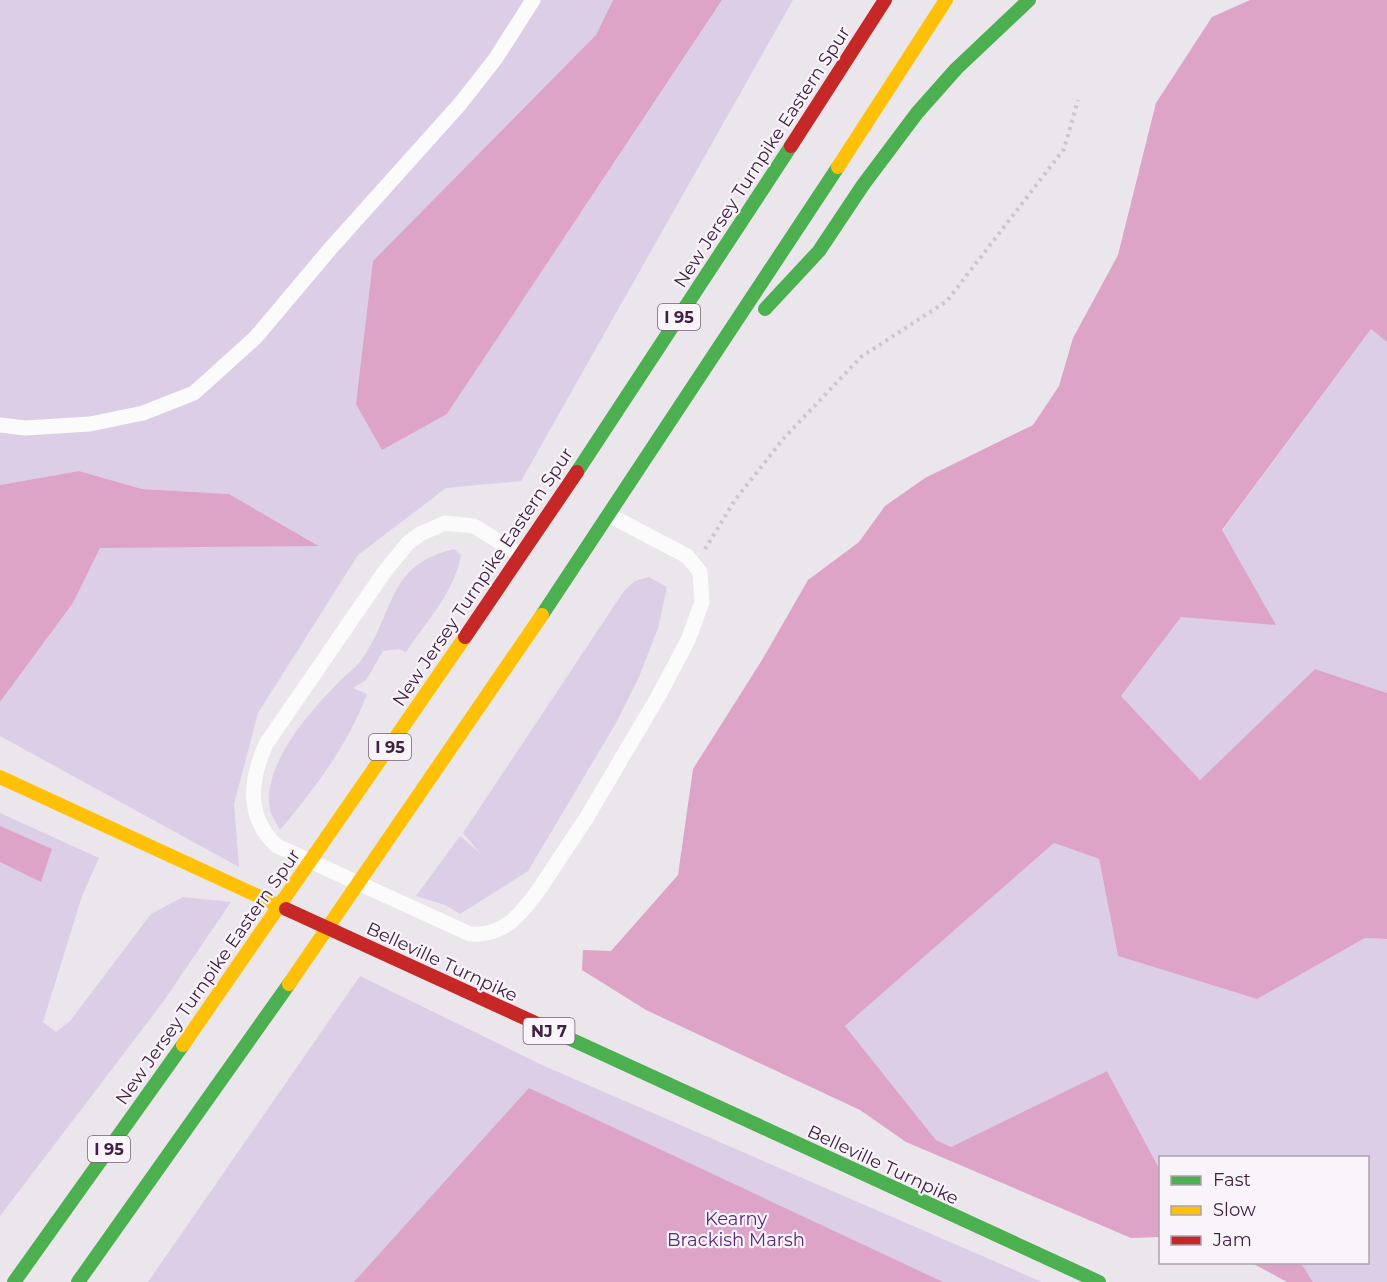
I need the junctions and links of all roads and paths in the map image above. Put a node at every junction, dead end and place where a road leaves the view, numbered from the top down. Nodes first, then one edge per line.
1 (533, 0) edge
2 (867, 0) edge
3 (885, 0) edge
4 (946, 0) edge
5 (1029, 0) edge
6 (836, 78) junction
7 (1078, 100) dead end
8 (699, 381) junction
9 (0, 425) edge
10 (609, 515) junction
11 (520, 555) junction
12 (695, 565) junction
13 (0, 777) edge
14 (14, 1282) edge
15 (78, 1282) edge
16 (1099, 1282) edge

1 - 9 lane
2 - 6 main road
3 - 6 main road, New Jersey Turnpike Eastern Spur / I 95
4 - 8 main road, I 95
5 - 8 main road
6 - 11 main road, New Jersey Turnpike Eastern Spur / I 95
7 - 12 path
8 - 10 main road, I 95
10 - 12 lane
10 - 15 main road, I 95
11 - 12 lane
11 - 14 main road, New Jersey Turnpike Eastern Spur / I 95
13 - 16 main road, Belleville Turnpike / NJ 7

